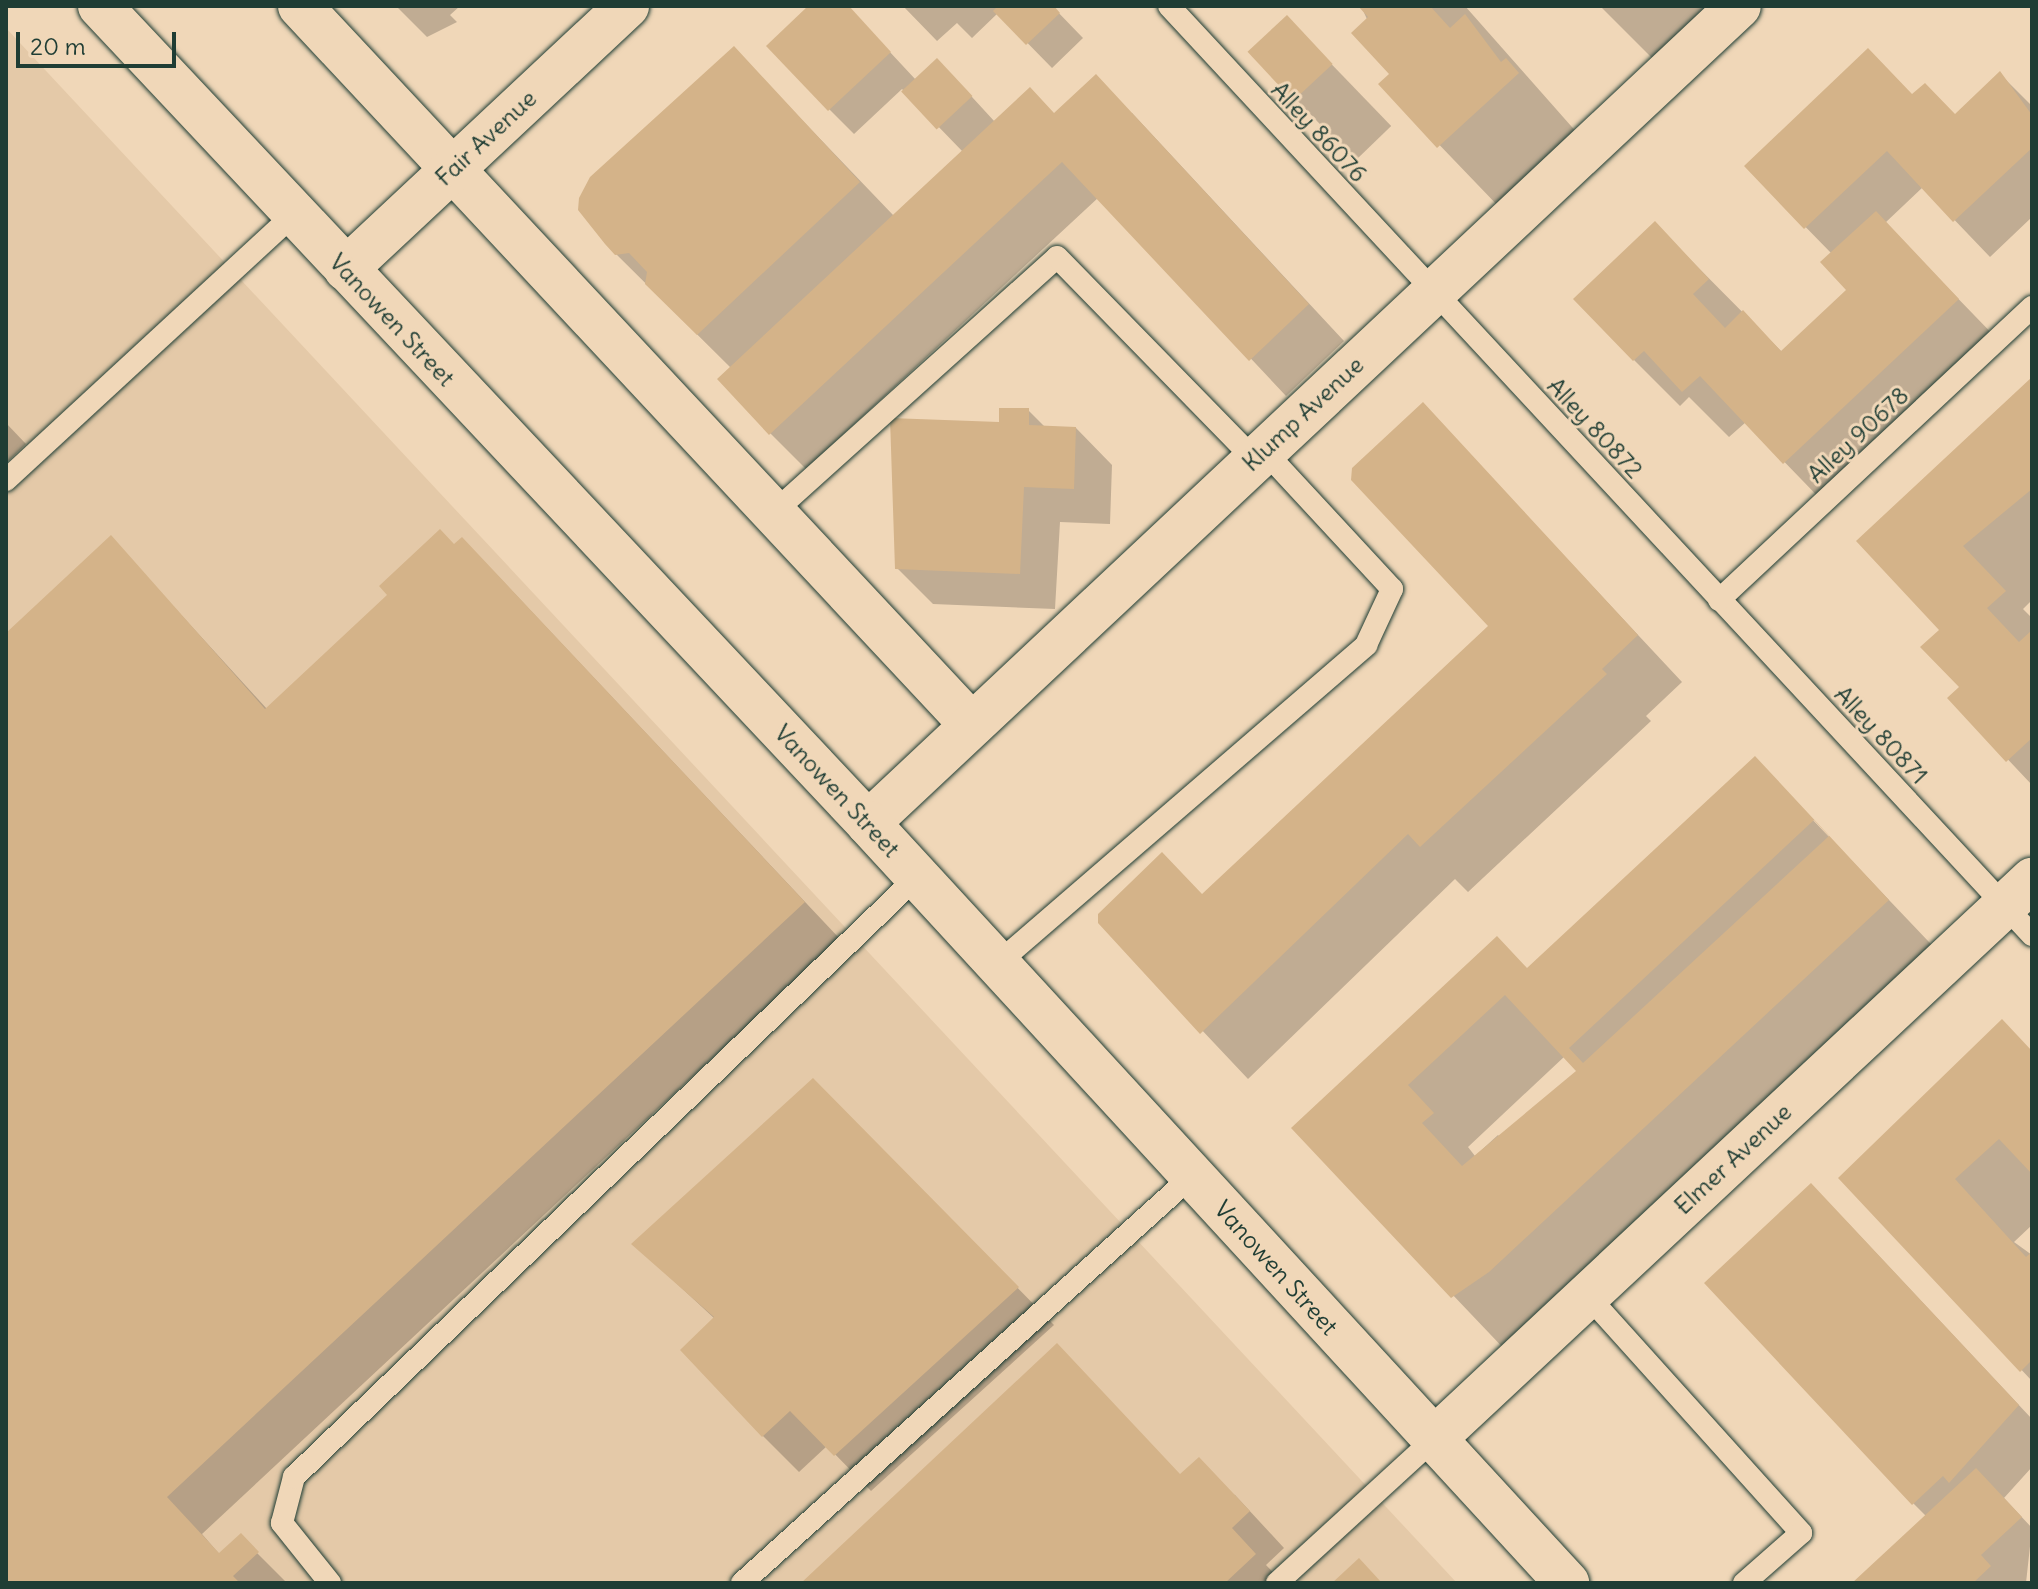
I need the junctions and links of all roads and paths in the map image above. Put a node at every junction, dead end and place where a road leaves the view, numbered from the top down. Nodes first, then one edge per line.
1 (100, 6) edge
2 (300, 6) edge
3 (627, 6) edge
4 (1169, 6) edge
5 (1739, 6) edge
6 (453, 169) junction
7 (294, 214) junction
8 (346, 269) junction
9 (1433, 292) junction
10 (2032, 307) edge
11 (1259, 456) junction
12 (6, 480) edge
13 (773, 513) junction
14 (1719, 600) junction
15 (972, 725) junction
16 (868, 823) junction
17 (917, 877) junction
18 (2023, 907) edge
19 (997, 964) junction
20 (1192, 1176) junction
21 (1587, 1295) junction
22 (1434, 1439) junction
23 (330, 1583) edge
24 (742, 1583) edge
25 (1277, 1583) edge
26 (1567, 1583) edge
27 (1744, 1583) edge

1 - 7 street, Vanowen Street
2 - 6 street
3 - 6 street, Fair Avenue
4 - 9 lane, Alley 86076
5 - 9 street, Klump Avenue
6 - 8 street, Fair Avenue
6 - 13 street
7 - 8 street, Vanowen Street
7 - 12 lane
8 - 16 street, Vanowen Street
9 - 11 street, Klump Avenue
9 - 14 lane, Alley 80872
10 - 14 lane, Alley 90678
11 - 13 lane
11 - 15 street, Klump Avenue
11 - 19 lane
13 - 15 street
14 - 18 lane, Alley 80871
15 - 16 street, Klump Avenue
16 - 17 street, Vanowen Street
17 - 19 street, Vanowen Street
17 - 23 lane
18 - 21 street, Elmer Avenue
19 - 20 street, Vanowen Street
20 - 22 street, Vanowen Street
20 - 24 lane
21 - 22 street, Elmer Avenue
21 - 27 lane
22 - 25 lane
22 - 26 street, Vanowen Street

